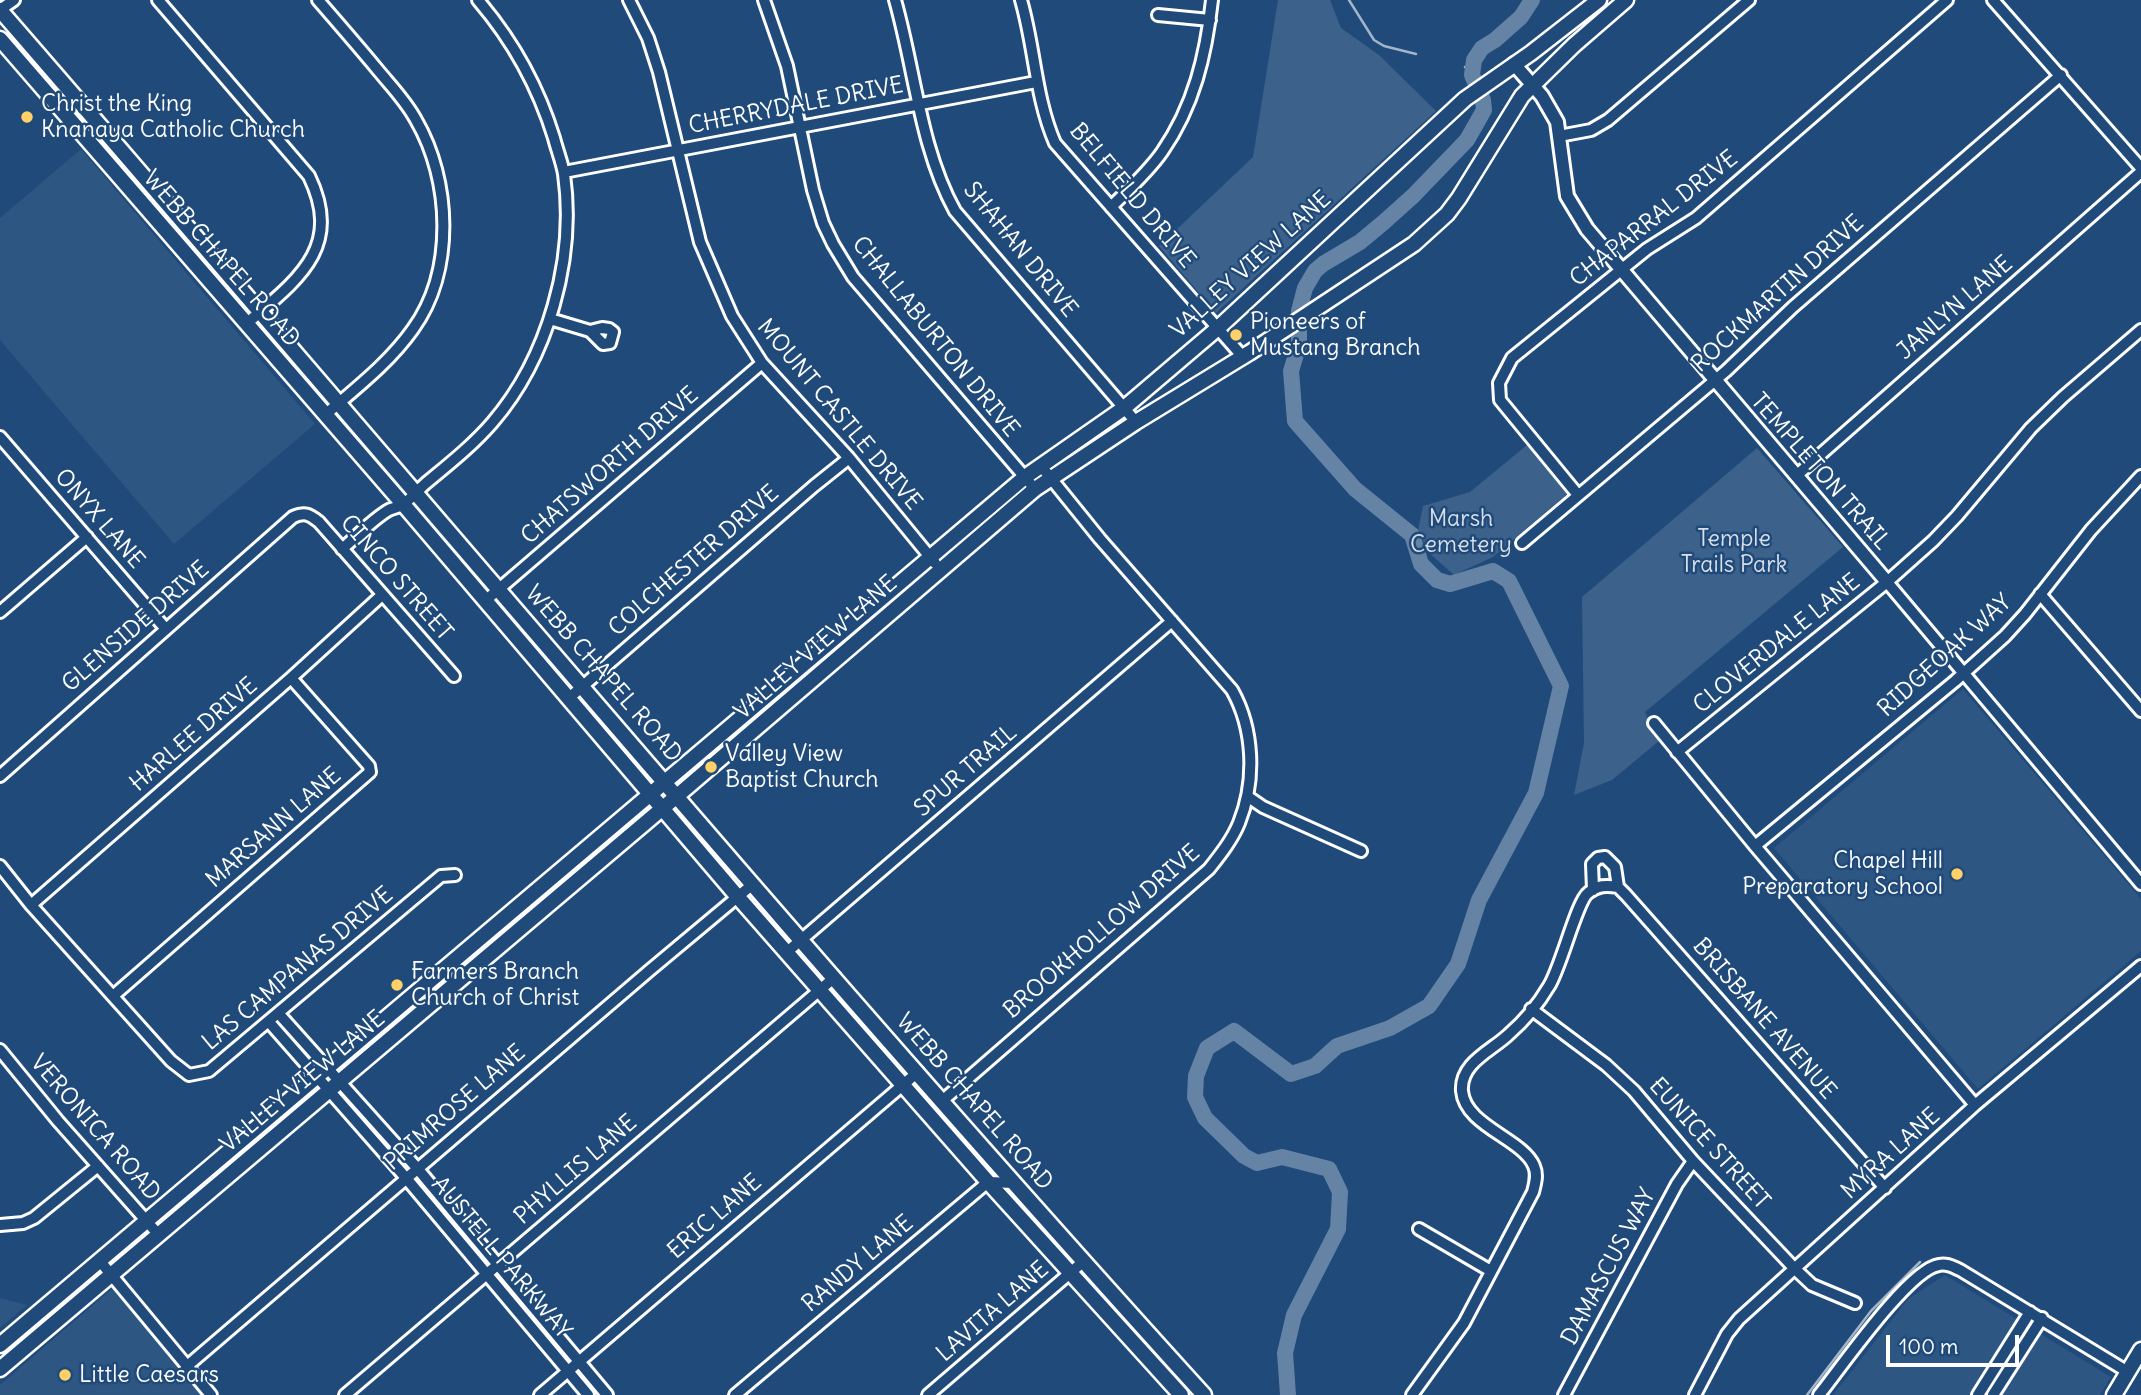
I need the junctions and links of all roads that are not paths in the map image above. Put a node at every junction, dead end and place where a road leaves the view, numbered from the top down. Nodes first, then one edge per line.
1 (14, 0) edge
2 (158, 0) edge
3 (318, 0) edge
4 (478, 0) edge
5 (629, 0) edge
6 (764, 0) edge
7 (895, 0) edge
8 (1021, 0) edge
9 (1212, 0) edge
10 (1599, 0) edge
11 (1626, 0) edge
12 (1749, 0) edge
13 (1947, 0) edge
14 (1993, 0) edge
15 (0, 10) edge
16 (1158, 15) dead end
17 (1210, 20) junction
18 (0, 39) edge
19 (1514, 64) junction
20 (2061, 75) junction
21 (1036, 82) junction
22 (1528, 91) junction
23 (920, 104) junction
24 (800, 125) junction
25 (107, 132) junction
26 (1559, 136) junction
27 (92, 145) junction
28 (678, 149) junction
29 (2141, 170) edge
30 (564, 172) junction
31 (1111, 207) junction
32 (226, 271) junction
33 (1621, 272) junction
34 (211, 284) junction
35 (260, 312) junction
36 (550, 318) junction
37 (246, 324) junction
38 (1218, 328) junction
39 (2141, 330) edge
40 (590, 331) dead end
41 (1244, 357) junction
42 (762, 363) junction
43 (1714, 380) junction
44 (337, 404) junction
45 (1124, 408) junction
46 (325, 415) junction
47 (1136, 422) junction
48 (2, 444) edge
49 (849, 458) junction
50 (1041, 466) junction
51 (1796, 476) junction
52 (2141, 476) edge
53 (1025, 477) junction
54 (1052, 478) junction
55 (1035, 489) junction
56 (416, 492) junction
57 (1578, 495) junction
58 (403, 504) junction
59 (303, 513) joint
60 (87, 537) junction
61 (1522, 543) dead end
62 (342, 549) junction
63 (929, 557) junction
64 (941, 570) junction
65 (1887, 582) junction
66 (499, 589) junction
67 (2040, 594) junction
68 (382, 595) junction
69 (485, 600) junction
70 (0, 612) edge
71 (1172, 621) junction
72 (164, 628) junction
73 (1963, 674) junction
74 (454, 676) dead end
75 (291, 678) junction
76 (581, 687) junction
77 (569, 698) junction
78 (2141, 711) edge
79 (1654, 723) dead end
80 (1677, 752) junction
81 (0, 776) edge
82 (666, 782) junction
83 (651, 794) junction
84 (677, 796) junction
85 (1247, 796) junction
86 (663, 808) junction
87 (1755, 846) junction
88 (1361, 851) dead end
89 (0, 866) edge
90 (455, 875) dead end
91 (753, 884) junction
92 (2141, 884) edge
93 (1613, 886) junction
94 (1593, 890) junction
95 (536, 892) junction
96 (737, 896) junction
97 (547, 904) junction
98 (31, 905) junction
99 (802, 940) junction
100 (787, 952) junction
101 (2141, 966) edge
102 (835, 977) junction
103 (819, 989) junction
104 (113, 996) junction
105 (1531, 1009) junction
106 (279, 1014) junction
107 (269, 1022) junction
108 (0, 1050) edge
109 (322, 1071) junction
110 (918, 1072) junction
111 (903, 1084) junction
112 (335, 1085) junction
113 (942, 1101) junction
114 (1975, 1105) junction
115 (1693, 1161) junction
116 (98, 1166) junction
117 (417, 1168) junction
118 (406, 1178) junction
119 (988, 1182) junction
120 (1014, 1183) junction
121 (1885, 1188) junction
122 (146, 1221) junction
123 (0, 1225) edge
124 (1419, 1229) dead end
125 (158, 1234) junction
126 (99, 1260) junction
127 (1084, 1261) junction
128 (499, 1265) junction
129 (1795, 1269) junction
130 (1491, 1271) junction
131 (1070, 1273) junction
132 (110, 1275) junction
133 (488, 1275) junction
134 (1855, 1303) dead end
135 (2031, 1312) junction
136 (2042, 1318) junction
137 (3, 1342) edge
138 (2141, 1350) edge
139 (17, 1356) junction
140 (579, 1362) junction
141 (186, 1367) junction
142 (0, 1370) edge
143 (569, 1371) junction
144 (2128, 1372) junction
145 (1192, 1382) junction
146 (211, 1395) edge
147 (345, 1395) edge
148 (540, 1395) edge
149 (588, 1395) edge
150 (607, 1395) edge
151 (735, 1395) edge
152 (928, 1395) edge
153 (1180, 1395) edge
154 (1204, 1395) edge
155 (1412, 1395) edge
156 (1564, 1395) edge
157 (1695, 1395) edge
158 (1819, 1395) edge
159 (1978, 1395) edge
160 (1993, 1395) edge
161 (2114, 1395) edge

1 - 15 street
2 - 35 street
3 - 44 street
4 - 30 street
5 - 28 street, MOUNT CASTLE DRIVE
6 - 24 street, CHALLABURTON DRIVE
7 - 23 street, SHAHAN DRIVE
8 - 21 street, BELFIELD DRIVE
9 - 17 street
10 - 19 main road, VALLEY VIEW LANE
11 - 22 main road, VALLEY VIEW LANE
12 - 26 street
13 - 33 street, CHAPARRAL DRIVE
14 - 20 street
15 - 25 main road, WEBB CHAPEL ROAD
16 - 17 street
17 - 31 street
18 - 27 main road, WEBB CHAPEL ROAD
19 - 22 street, TEMPLETON TRAIL
19 - 38 main road, VALLEY VIEW LANE
20 - 29 street
20 - 43 street, ROCKMARTIN DRIVE
21 - 23 street, CHERRYDALE DRIVE
21 - 31 street, BELFIELD DRIVE
22 - 26 street, TEMPLETON TRAIL
22 - 41 main road, VALLEY VIEW LANE
23 - 24 street, CHERRYDALE DRIVE
23 - 45 street, SHAHAN DRIVE
24 - 28 street, CHERRYDALE DRIVE
24 - 53 street, CHALLABURTON DRIVE
25 - 27 main road
25 - 32 main road, WEBB CHAPEL ROAD
26 - 33 street, TEMPLETON TRAIL
27 - 34 main road, WEBB CHAPEL ROAD
28 - 30 street, CHERRYDALE DRIVE
28 - 42 street, MOUNT CASTLE DRIVE
29 - 51 street, JANLYN LANE
30 - 36 street
31 - 38 street, BELFIELD DRIVE
32 - 34 main road
32 - 35 main road, WEBB CHAPEL ROAD
33 - 43 street, TEMPLETON TRAIL
33 - 57 street, CHAPARRAL DRIVE
34 - 37 main road, WEBB CHAPEL ROAD
35 - 37 street
35 - 44 main road, WEBB CHAPEL ROAD
36 - 40 street
36 - 56 street
37 - 46 main road, WEBB CHAPEL ROAD
38 - 41 street, BELFIELD DRIVE
38 - 45 main road, VALLEY VIEW LANE
39 - 65 street, CLOVERDALE LANE
41 - 47 main road, VALLEY VIEW LANE
42 - 49 street, MOUNT CASTLE DRIVE
42 - 66 street, CHATSWORTH DRIVE
43 - 51 street, TEMPLETON TRAIL
43 - 57 street, ROCKMARTIN DRIVE
44 - 46 street
44 - 56 main road, WEBB CHAPEL ROAD
45 - 47 street, SHAHAN DRIVE
45 - 50 main road, VALLEY VIEW LANE
46 - 58 main road, WEBB CHAPEL ROAD
47 - 54 main road, VALLEY VIEW LANE
48 - 60 street, ONYX LANE
49 - 63 street, MOUNT CASTLE DRIVE
49 - 76 street, COLCHESTER DRIVE
50 - 53 main road, VALLEY VIEW LANE
50 - 54 street, BROOKHOLLOW DRIVE
51 - 65 street, TEMPLETON TRAIL
52 - 67 street, RIDGEOAK WAY
53 - 55 street, CHALLABURTON DRIVE
53 - 63 main road, VALLEY VIEW LANE
54 - 55 main road, VALLEY VIEW LANE
54 - 71 street, BROOKHOLLOW DRIVE
55 - 64 main road, VALLEY VIEW LANE
56 - 58 street
56 - 66 main road, WEBB CHAPEL ROAD
57 - 61 street, ROCKMARTIN DRIVE
58 - 62 street
58 - 69 main road, WEBB CHAPEL ROAD
59 - 62 street, CINCO STREET
59 - 72 street, GLENSIDE DRIVE
60 - 70 street
60 - 72 street, ONYX LANE
62 - 68 street, CINCO STREET
63 - 64 street, MOUNT CASTLE DRIVE
63 - 82 main road, VALLEY VIEW LANE
64 - 84 main road, VALLEY VIEW LANE
65 - 73 street, TEMPLETON TRAIL
65 - 80 street, CLOVERDALE LANE
66 - 69 street, CHATSWORTH DRIVE
66 - 76 main road, WEBB CHAPEL ROAD
67 - 73 street, RIDGEOAK WAY
67 - 78 street
68 - 74 street, CINCO STREET
68 - 75 street, HARLEE DRIVE
69 - 77 main road, WEBB CHAPEL ROAD
71 - 85 street, BROOKHOLLOW DRIVE
71 - 99 street, SPUR TRAIL
72 - 81 street, GLENSIDE DRIVE
73 - 87 street, RIDGEOAK WAY
73 - 92 street, TEMPLETON TRAIL
75 - 98 street, HARLEE DRIVE
75 - 104 street, MARSANN LANE
76 - 77 street, COLCHESTER DRIVE
76 - 82 main road, WEBB CHAPEL ROAD
77 - 83 main road, WEBB CHAPEL ROAD
79 - 80 street
80 - 87 street
82 - 83 main road, VALLEY VIEW LANE
82 - 84 main road, WEBB CHAPEL ROAD
83 - 86 main road, WEBB CHAPEL ROAD
83 - 95 main road, VALLEY VIEW LANE
84 - 86 main road, VALLEY VIEW LANE
84 - 91 main road, WEBB CHAPEL ROAD
85 - 88 street
85 - 113 street, BROOKHOLLOW DRIVE
86 - 96 main road, WEBB CHAPEL ROAD
86 - 97 main road, VALLEY VIEW LANE
87 - 114 street
89 - 98 street, LAS CAMPANAS DRIVE
90 - 106 street, LAS CAMPANAS DRIVE
91 - 96 street, PRIMROSE LANE
91 - 99 main road, WEBB CHAPEL ROAD
93 - 94 street
93 - 94 street, BRISBANE AVENUE
93 - 121 street, BRISBANE AVENUE
94 - 105 street
95 - 97 main road
95 - 109 main road, VALLEY VIEW LANE
96 - 100 main road, WEBB CHAPEL ROAD
96 - 117 street, PRIMROSE LANE
97 - 112 main road, VALLEY VIEW LANE
98 - 104 street, LAS CAMPANAS DRIVE
99 - 100 street, SPUR TRAIL
99 - 102 main road, WEBB CHAPEL ROAD
100 - 103 main road, WEBB CHAPEL ROAD
101 - 114 street, MYRA LANE
102 - 103 street, PHYLLIS LANE
102 - 110 main road, WEBB CHAPEL ROAD
103 - 111 main road, WEBB CHAPEL ROAD
103 - 128 street, PHYLLIS LANE
104 - 107 street, LAS CAMPANAS DRIVE
105 - 115 street, EUNICE STREET
105 - 130 street
106 - 107 street, LAS CAMPANAS DRIVE
106 - 109 street, AUSTELL PARKWAY
107 - 109 street, AUSTELL PARKWAY
108 - 116 street, VERONICA ROAD
109 - 112 street, AUSTELL PARKWAY
109 - 122 main road, VALLEY VIEW LANE
110 - 111 street, ERIC LANE
110 - 113 main road, WEBB CHAPEL ROAD
111 - 119 main road, WEBB CHAPEL ROAD
111 - 140 street, ERIC LANE
112 - 117 street, AUSTELL PARKWAY
112 - 118 street, AUSTELL PARKWAY
112 - 125 main road, VALLEY VIEW LANE
113 - 120 main road, WEBB CHAPEL ROAD
114 - 121 street, MYRA LANE
115 - 129 street, EUNICE STREET
115 - 156 street, DAMASCUS WAY
116 - 122 street, VERONICA ROAD
116 - 123 street
117 - 118 street, PRIMROSE LANE
117 - 128 street, AUSTELL PARKWAY
118 - 133 street, AUSTELL PARKWAY
118 - 141 street, PRIMROSE LANE
119 - 120 street
119 - 131 main road, WEBB CHAPEL ROAD
119 - 151 street, RANDY LANE
120 - 127 main road, WEBB CHAPEL ROAD
121 - 129 street, MYRA LANE
122 - 125 street, VERONICA ROAD
122 - 126 main road, VALLEY VIEW LANE
124 - 130 street
125 - 132 main road, VALLEY VIEW LANE
126 - 132 street
126 - 137 main road, VALLEY VIEW LANE
127 - 131 street, LAVITA LANE
127 - 145 main road, WEBB CHAPEL ROAD
128 - 133 street, PHYLLIS LANE
128 - 140 street, AUSTELL PARKWAY
129 - 134 street, EUNICE STREET
129 - 157 street, MYRA LANE
130 - 155 street
131 - 152 street, LAVITA LANE
131 - 153 main road, WEBB CHAPEL ROAD
132 - 139 main road, VALLEY VIEW LANE
132 - 141 street
133 - 143 street, AUSTELL PARKWAY
133 - 147 street, PHYLLIS LANE
135 - 136 street
135 - 158 street
135 - 159 street
136 - 144 street
136 - 160 street
137 - 139 main road
138 - 144 main road
139 - 142 main road, VALLEY VIEW LANE
140 - 143 street, ERIC LANE
140 - 150 street, AUSTELL PARKWAY
141 - 146 street
143 - 148 street, ERIC LANE
143 - 149 street, AUSTELL PARKWAY
144 - 161 main road
145 - 153 street
145 - 154 main road, WEBB CHAPEL ROAD

